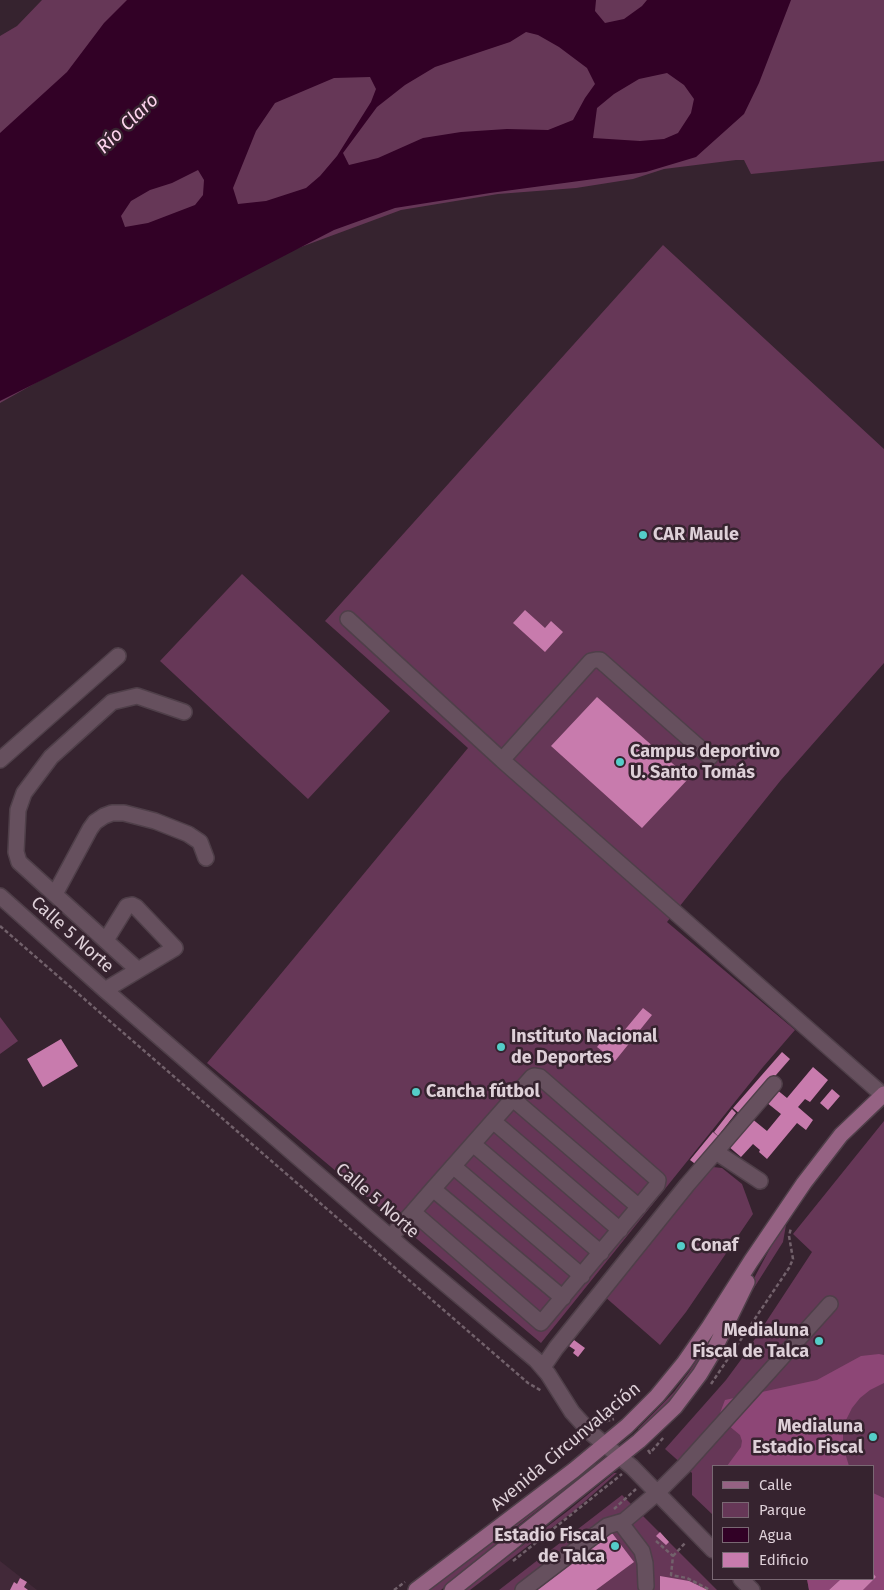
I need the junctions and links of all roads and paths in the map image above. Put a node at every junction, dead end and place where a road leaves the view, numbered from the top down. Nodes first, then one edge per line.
1 (348, 619) dead end
2 (118, 656) dead end
3 (184, 712) dead end
4 (710, 757) dead end
5 (0, 760) edge
6 (502, 760) junction
7 (206, 858) dead end
8 (55, 894) junction
9 (0, 896) edge
10 (0, 926) edge
11 (106, 940) junction
12 (138, 970) junction
13 (105, 990) junction
14 (774, 1084) dead end
15 (884, 1094) edge
16 (513, 1099) junction
17 (493, 1121) junction
18 (473, 1144) junction
19 (716, 1152) junction
20 (453, 1166) junction
21 (760, 1181) dead end
22 (433, 1189) junction
23 (639, 1207) junction
24 (412, 1212) junction
25 (791, 1227) dead end
26 (620, 1230) junction
27 (390, 1237) junction
28 (768, 1237) junction
29 (601, 1253) junction
30 (793, 1259) dead end
31 (582, 1276) junction
32 (563, 1298) junction
33 (830, 1304) dead end
34 (543, 1368) junction
35 (545, 1393) dead end
36 (571, 1430) dead end
37 (580, 1445) dead end
38 (604, 1445) junction
39 (650, 1453) dead end
40 (619, 1457) junction
41 (632, 1467) junction
42 (657, 1493) junction
43 (620, 1522) junction
44 (689, 1539) dead end
45 (656, 1541) dead end
46 (712, 1549) edge
47 (673, 1556) junction
48 (508, 1564) dead end
49 (742, 1580) edge
50 (646, 1586) dead end
51 (416, 1590) edge
52 (452, 1590) edge
53 (523, 1590) edge
54 (710, 1590) edge
55 (752, 1590) edge

1 - 6 street
2 - 5 street
3 - 8 street
4 - 6 street
6 - 15 street
7 - 8 street
8 - 11 street
9 - 13 street, Calle 5 Norte
10 - 35 path
11 - 12 street
11 - 12 street
12 - 13 street
13 - 27 street, Calle 5 Norte
14 - 19 street
15 - 28 main road, Avenida Circunvalación
16 - 17 street
16 - 23 street
16 - 23 street
17 - 18 street
17 - 26 street
18 - 20 street
18 - 29 street
19 - 21 street
19 - 34 street
20 - 22 street
20 - 31 street
22 - 24 street
22 - 32 street
23 - 26 street
24 - 27 street
24 - 32 street
25 - 30 path
26 - 29 street
27 - 34 street, Calle 5 Norte
28 - 38 main road, Avenida Circunvalación
28 - 40 main road, Avenida Circunvalación
29 - 31 street
31 - 32 street
33 - 42 street
34 - 38 street, Calle 5 Norte
36 - 37 path
38 - 40 street, Calle 5 Norte
38 - 51 main road, Avenida Circunvalación
39 - 41 path
40 - 41 street, Calle 5 Norte
40 - 52 main road, Avenida Circunvalación
41 - 42 street, Calle 5 Norte
41 - 48 path
42 - 43 street
42 - 46 street, Calle 5 Norte
43 - 50 street
43 - 53 street
44 - 47 path
45 - 47 path
47 - 54 path
49 - 55 street

